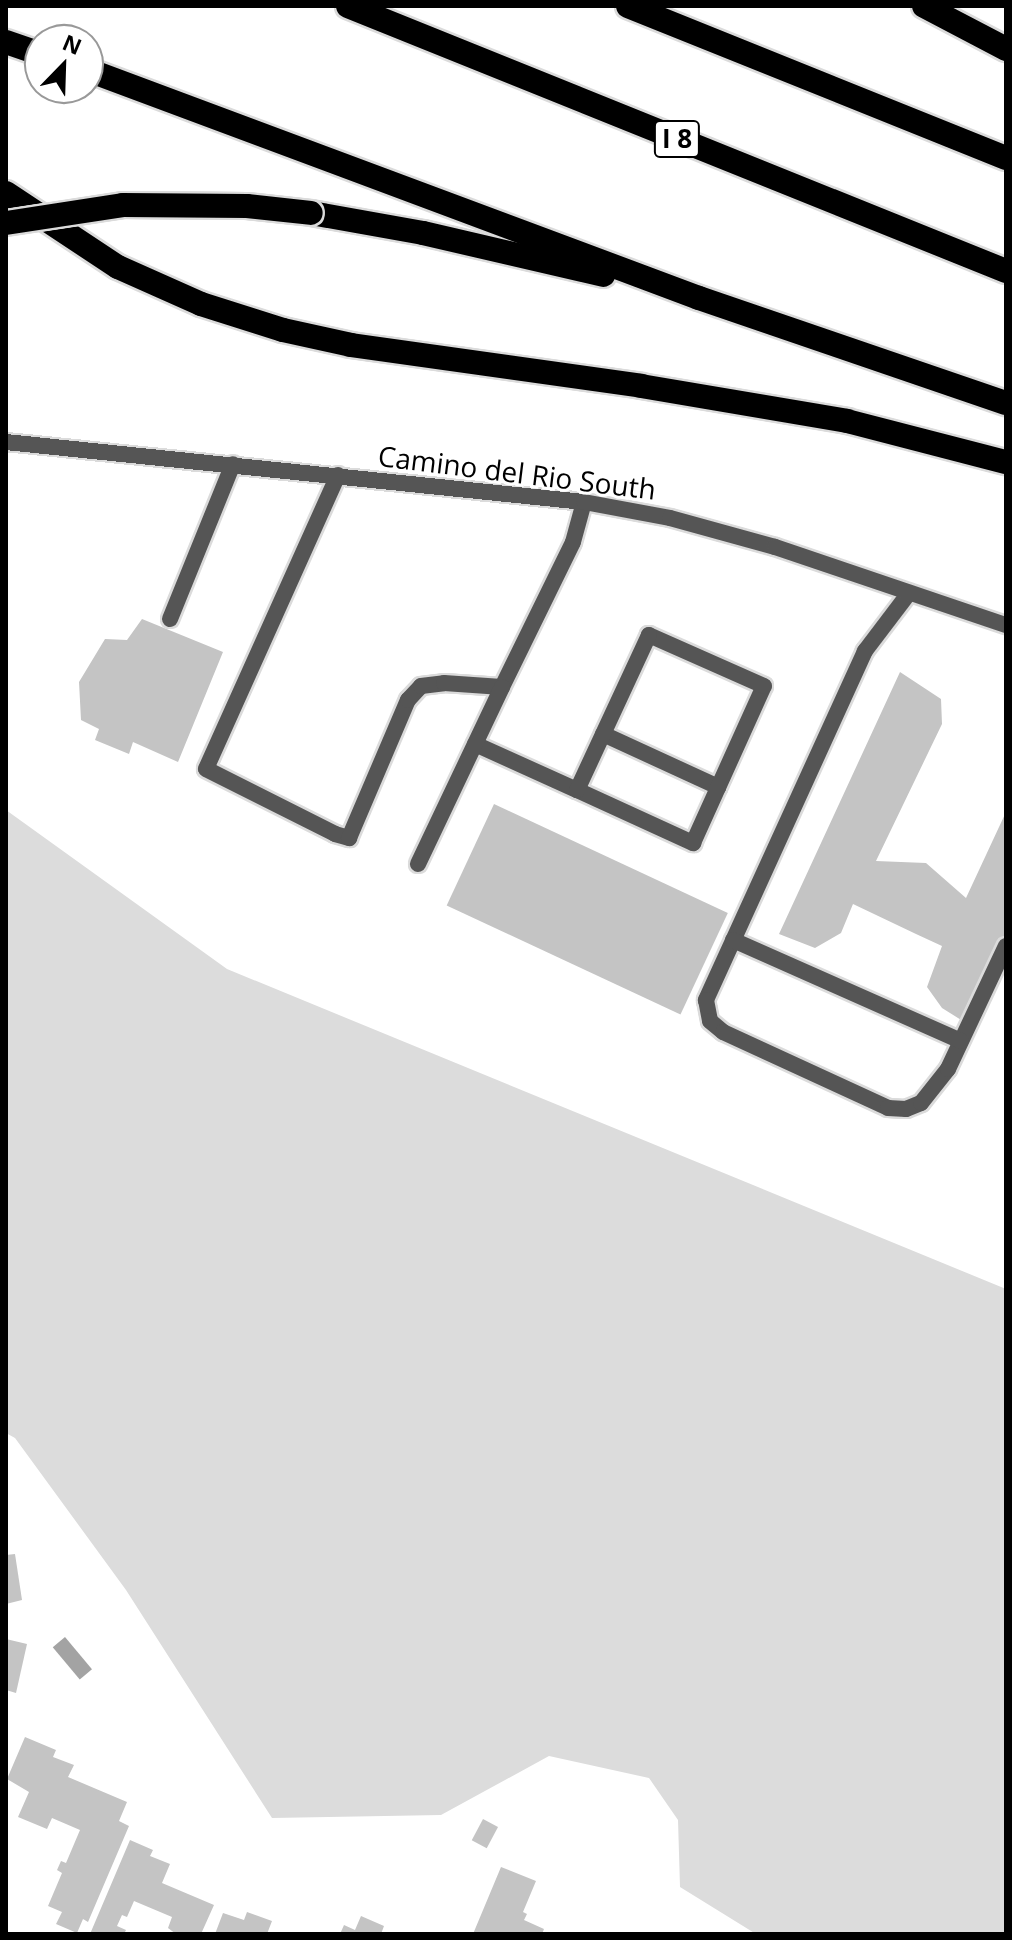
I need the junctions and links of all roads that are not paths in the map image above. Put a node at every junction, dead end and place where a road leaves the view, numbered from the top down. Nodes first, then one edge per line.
1 (348, 6) edge
2 (628, 6) edge
3 (924, 6) edge
4 (1006, 49) edge
5 (104, 76) edge
6 (1006, 158) edge
7 (6, 193) edge
8 (6, 223) edge
9 (1006, 271) edge
10 (699, 298) junction
11 (1006, 403) edge
12 (6, 442) edge
13 (1006, 462) edge
14 (233, 464) junction
15 (338, 475) junction
16 (584, 502) junction
17 (909, 593) junction
18 (170, 619) dead end
19 (1006, 625) edge
20 (502, 687) junction
21 (603, 734) junction
22 (475, 744) junction
23 (718, 787) junction
24 (577, 790) junction
25 (418, 864) dead end
26 (733, 940) junction
27 (1006, 946) edge
28 (961, 1041) junction

1 - 9 highway, I 8
2 - 6 highway
3 - 4 highway
5 - 10 highway
7 - 13 highway
8 - 10 highway, bridge
10 - 11 highway
12 - 14 street, Camino del Rio South
14 - 15 street, Camino del Rio South
14 - 18 street
15 - 16 street, Camino del Rio South
15 - 20 street
16 - 17 street, Camino del Rio South
16 - 20 street
17 - 19 street, Camino del Rio South
17 - 26 street
20 - 22 street
21 - 23 street
21 - 23 street
21 - 24 street
22 - 24 street
22 - 25 street
23 - 24 street
26 - 28 street
26 - 28 street
27 - 28 street

